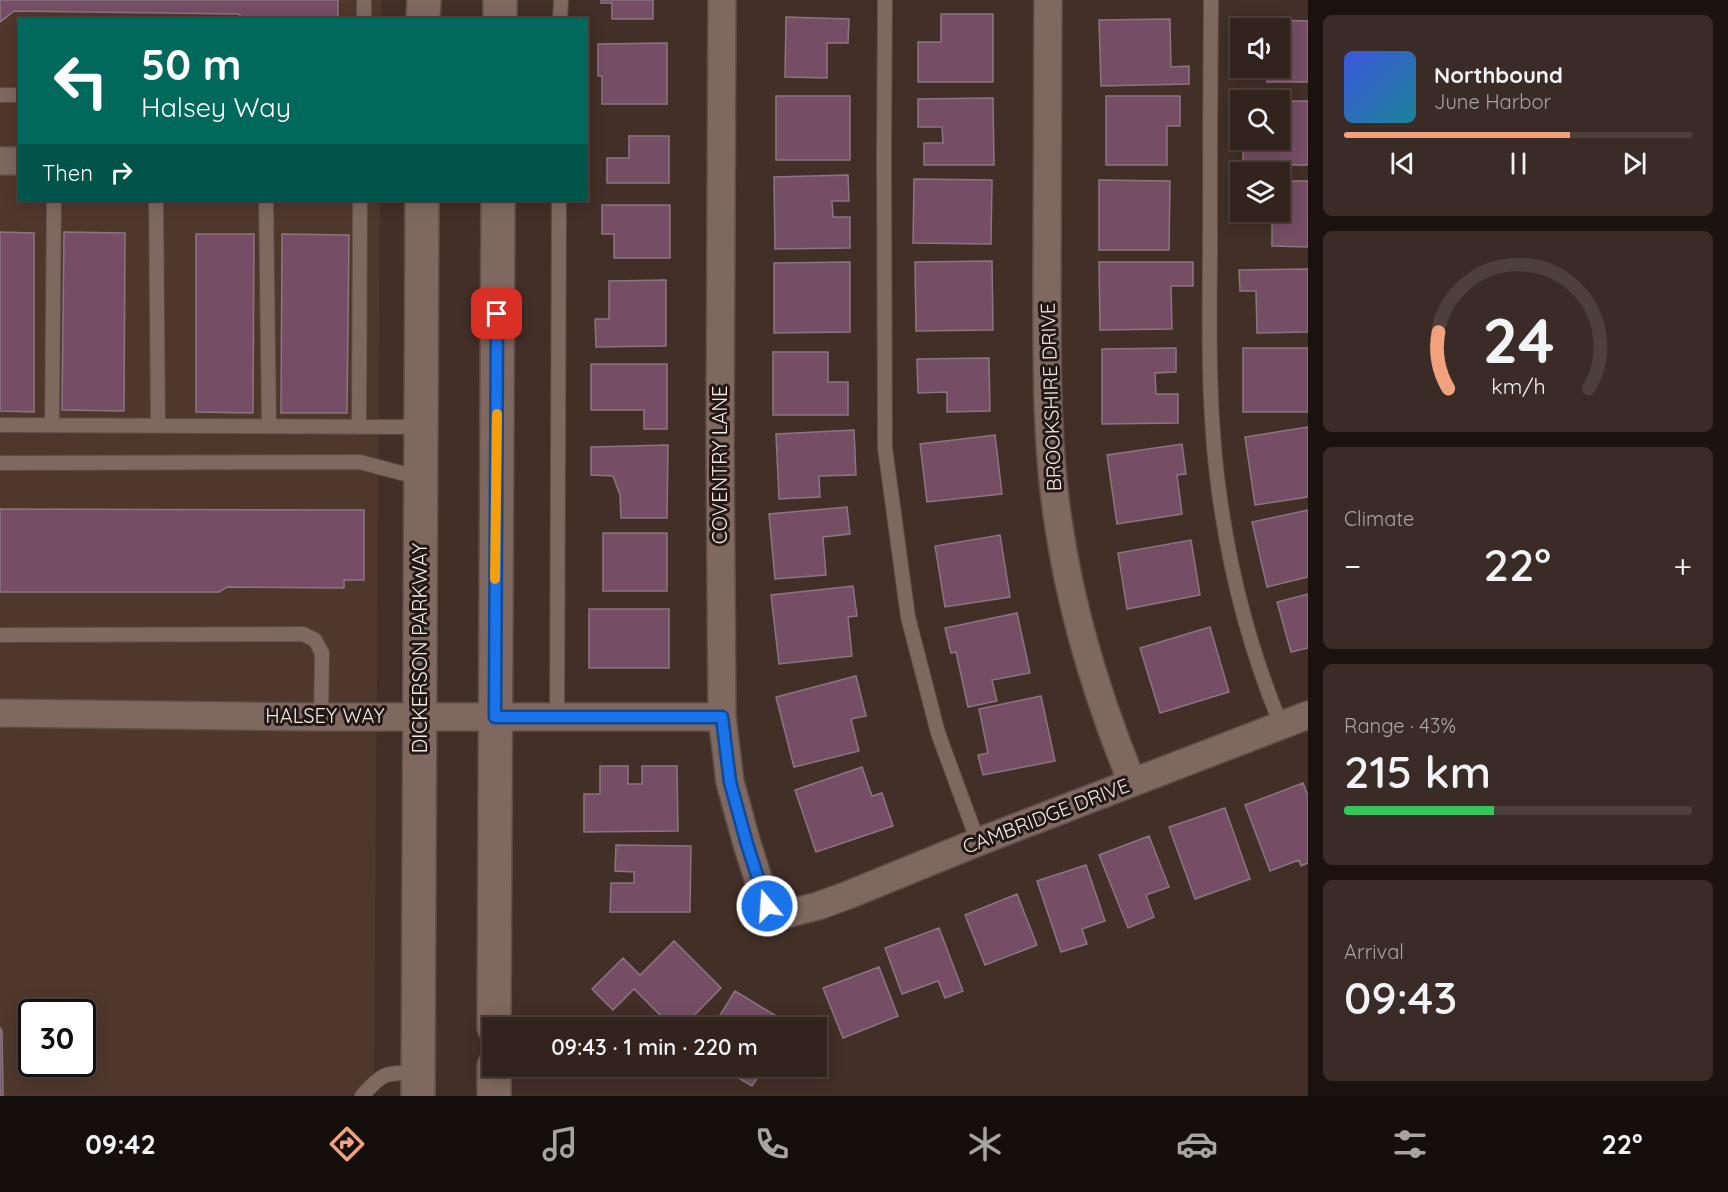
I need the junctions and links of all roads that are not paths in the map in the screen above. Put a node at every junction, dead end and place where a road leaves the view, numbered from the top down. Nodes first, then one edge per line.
1 (364, 0) edge
2 (424, 0) edge
3 (500, 0) edge
4 (561, 0) edge
5 (722, 0) edge
6 (885, 0) edge
7 (1048, 0) edge
8 (1211, 0) edge
9 (364, 18) edge
10 (423, 18) edge
11 (500, 18) edge
12 (561, 18) edge
13 (0, 95) edge
14 (18, 95) edge
15 (0, 161) edge
16 (18, 161) edge
17 (54, 201) edge
18 (156, 201) edge
19 (266, 201) edge
20 (360, 201) edge
21 (422, 201) edge
22 (498, 201) edge
23 (560, 201) edge
24 (0, 424) edge
25 (51, 424) junction
26 (158, 425) junction
27 (269, 426) junction
28 (359, 426) junction
29 (420, 427) junction
30 (0, 463) edge
31 (420, 478) junction
32 (0, 635) edge
33 (0, 713) edge
34 (1308, 715) edge
35 (557, 716) junction
36 (321, 717) junction
37 (419, 717) junction
38 (495, 717) junction
39 (722, 717) junction
40 (1281, 725) junction
41 (1132, 782) junction
42 (978, 842) junction
43 (783, 915) joint
44 (494, 1017) edge
45 (494, 1077) edge
46 (418, 1085) edge
47 (362, 1096) edge
48 (494, 1096) edge

1 - 9 lane
2 - 10 main road
3 - 11 main road
4 - 12 lane
5 - 39 street, COVENTRY LANE
6 - 42 lane
7 - 41 street, BROOKSHIRE DRIVE
8 - 40 lane
13 - 14 lane
15 - 16 street
17 - 25 lane
18 - 26 lane
19 - 27 lane
20 - 28 lane
21 - 29 main road, DICKERSON PARKWAY
22 - 38 main road
23 - 35 lane
24 - 25 lane
25 - 26 lane
26 - 27 lane
27 - 28 lane
28 - 29 lane
29 - 31 main road, DICKERSON PARKWAY
30 - 31 lane
31 - 37 main road, DICKERSON PARKWAY
32 - 36 lane
33 - 36 street, HALSEY WAY
34 - 40 street, CAMBRIDGE DRIVE
35 - 38 street, HALSEY WAY
35 - 39 street, HALSEY WAY
36 - 37 street, HALSEY WAY
37 - 38 street, HALSEY WAY
37 - 46 main road, DICKERSON PARKWAY
38 - 44 main road
39 - 43 street, COVENTRY LANE
40 - 41 street, CAMBRIDGE DRIVE
41 - 42 street, CAMBRIDGE DRIVE
42 - 43 street, CAMBRIDGE DRIVE
45 - 48 main road
46 - 47 lane

